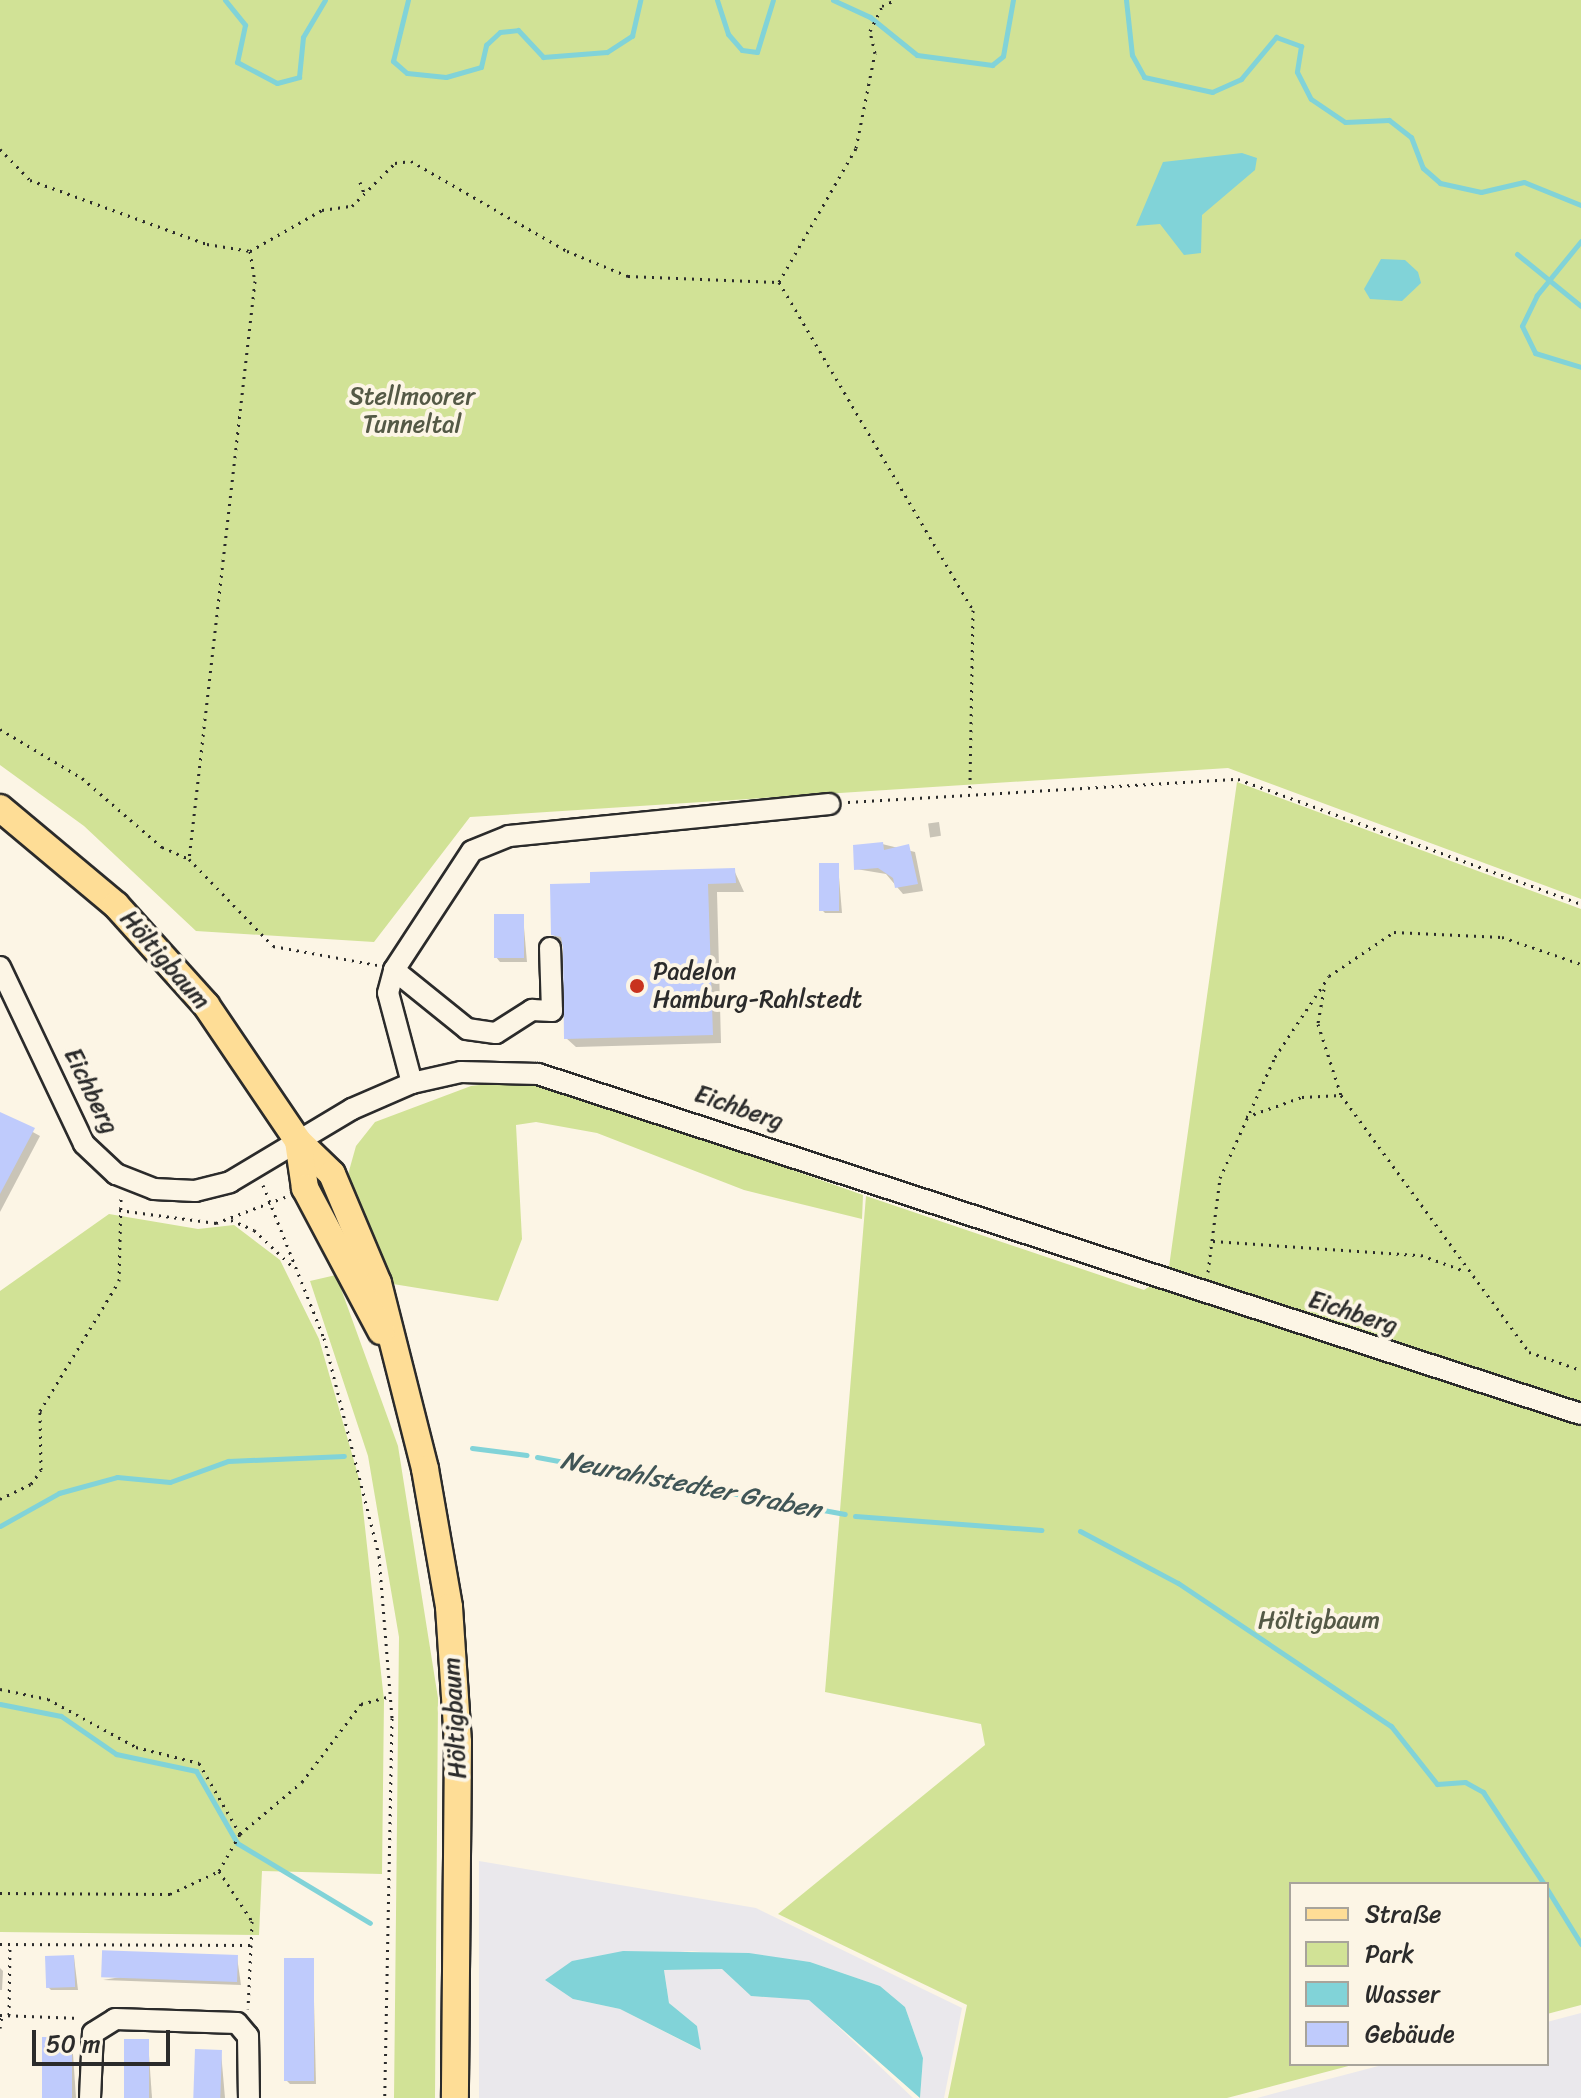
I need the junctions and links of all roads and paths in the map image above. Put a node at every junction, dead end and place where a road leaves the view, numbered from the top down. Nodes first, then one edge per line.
1 (895, 0) edge
2 (0, 149) edge
3 (360, 182) dead end
4 (365, 195) junction
5 (250, 251) junction
6 (779, 282) junction
7 (0, 729) edge
8 (970, 790) junction
9 (829, 804) joint
10 (0, 808) edge
11 (189, 859) junction
12 (1581, 904) edge
13 (550, 948) dead end
14 (1581, 964) edge
15 (0, 967) edge
16 (394, 970) junction
17 (1325, 986) junction
18 (412, 1083) junction
19 (1341, 1095) junction
20 (1246, 1117) junction
21 (298, 1141) junction
22 (259, 1166) junction
23 (305, 1188) junction
24 (269, 1203) junction
25 (231, 1220) junction
26 (1213, 1241) junction
27 (297, 1271) junction
28 (1463, 1271) junction
29 (1207, 1279) dead end
30 (390, 1345) junction
31 (1581, 1370) edge
32 (1581, 1414) edge
33 (0, 1499) edge
34 (0, 1689) edge
35 (390, 1696) junction
36 (240, 1834) junction
37 (219, 1871) junction
38 (0, 1893) edge
39 (0, 1944) edge
40 (10, 1945) junction
41 (251, 1945) junction
42 (1, 2015) edge
43 (9, 2015) junction
44 (97, 2026) junction
45 (0, 2028) edge
46 (244, 2028) junction
47 (90, 2098) edge
48 (249, 2098) edge
49 (385, 2098) edge
50 (455, 2098) edge

1 - 6 path
2 - 5 path
3 - 4 path
4 - 5 path
4 - 6 path
5 - 11 path
6 - 8 path
7 - 11 path
8 - 9 path
8 - 12 path
9 - 16 street
10 - 21 main road, Höltigbaum
11 - 16 path
13 - 16 street
14 - 17 path
15 - 22 street, Eichberg
16 - 18 street
17 - 19 path
17 - 20 path
18 - 21 street, Eichberg
18 - 32 street, Eichberg
19 - 20 path
19 - 28 path
20 - 26 path
21 - 22 street, Eichberg
21 - 23 main road, Höltigbaum
21 - 30 main road, Höltigbaum
22 - 24 path
23 - 24 path
23 - 30 main road, Höltigbaum
24 - 25 path
24 - 27 path
25 - 27 path
25 - 33 path
26 - 28 path
26 - 29 path
27 - 35 path
28 - 31 path
30 - 50 main road, Höltigbaum
34 - 36 path
35 - 36 path
35 - 49 path
36 - 37 path
37 - 38 path
37 - 41 path
39 - 40 path
40 - 41 path
40 - 43 path
41 - 46 path
42 - 43 path
42 - 45 path
43 - 44 path
44 - 46 street
44 - 47 street
46 - 48 street

